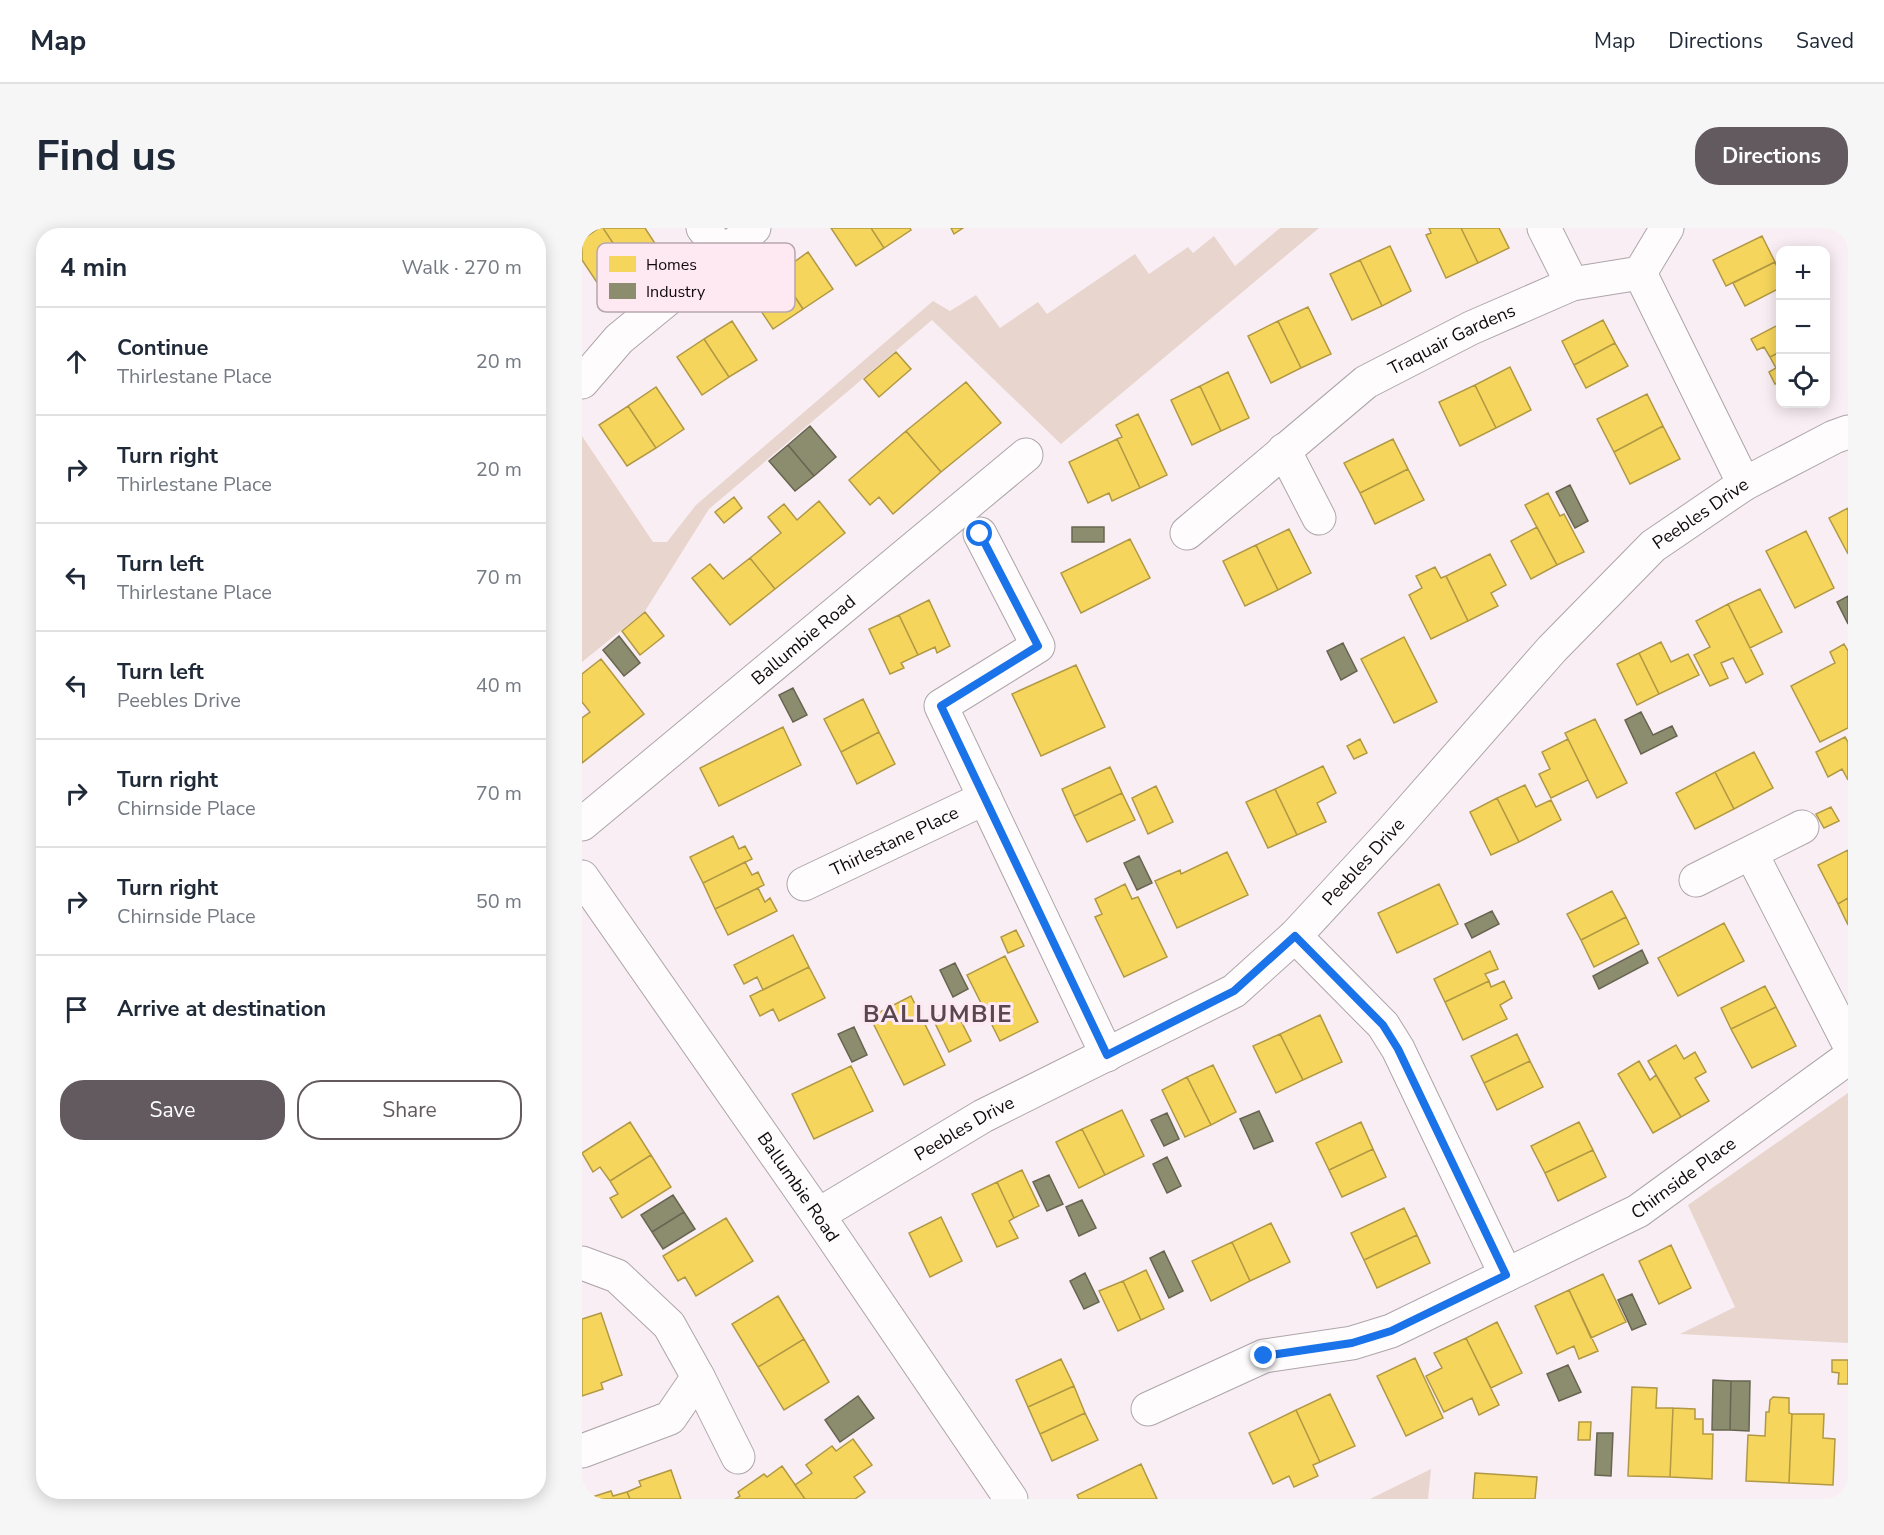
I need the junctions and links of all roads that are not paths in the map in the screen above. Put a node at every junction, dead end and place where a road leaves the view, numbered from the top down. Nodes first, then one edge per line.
1 (754, 228) edge
2 (1544, 228) edge
3 (1667, 228) edge
4 (713, 240) edge
5 (1640, 273) junction
6 (1572, 284) junction
7 (645, 312) edge
8 (582, 382) edge
9 (1848, 432) edge
10 (1284, 450) junction
11 (1026, 455) dead end
12 (1744, 483) junction
13 (1319, 518) dead end
14 (1187, 533) dead end
15 (980, 534) dead end
16 (985, 798) junction
17 (582, 824) edge
18 (1802, 827) dead end
19 (1751, 853) junction
20 (1696, 880) dead end
21 (804, 884) dead end
22 (587, 895) edge
23 (1295, 936) junction
24 (1848, 1042) edge
25 (1107, 1055) junction
26 (1848, 1058) edge
27 (818, 1215) junction
28 (582, 1263) edge
29 (1506, 1275) junction
30 (698, 1377) junction
31 (1148, 1409) dead end
32 (582, 1451) edge
33 (738, 1457) dead end
34 (1011, 1499) edge

1 - 4 street
2 - 6 street
3 - 5 street
5 - 6 street, Traquair Gardens
5 - 12 street
6 - 10 street, Traquair Gardens
7 - 8 street
9 - 12 street, Peebles Drive
10 - 13 street
10 - 14 street, Traquair Gardens
11 - 17 street, Ballumbie Road
12 - 23 street, Peebles Drive
15 - 16 street
16 - 21 street, Thirlestane Place
16 - 25 street
18 - 19 street
19 - 20 street
19 - 24 street
22 - 27 street, Ballumbie Road
23 - 25 street, Peebles Drive
23 - 29 street
25 - 27 street, Peebles Drive
26 - 29 street, Chirnside Place
27 - 34 street, Ballumbie Road
28 - 30 street
29 - 31 street, Chirnside Place
30 - 32 street
30 - 33 street

